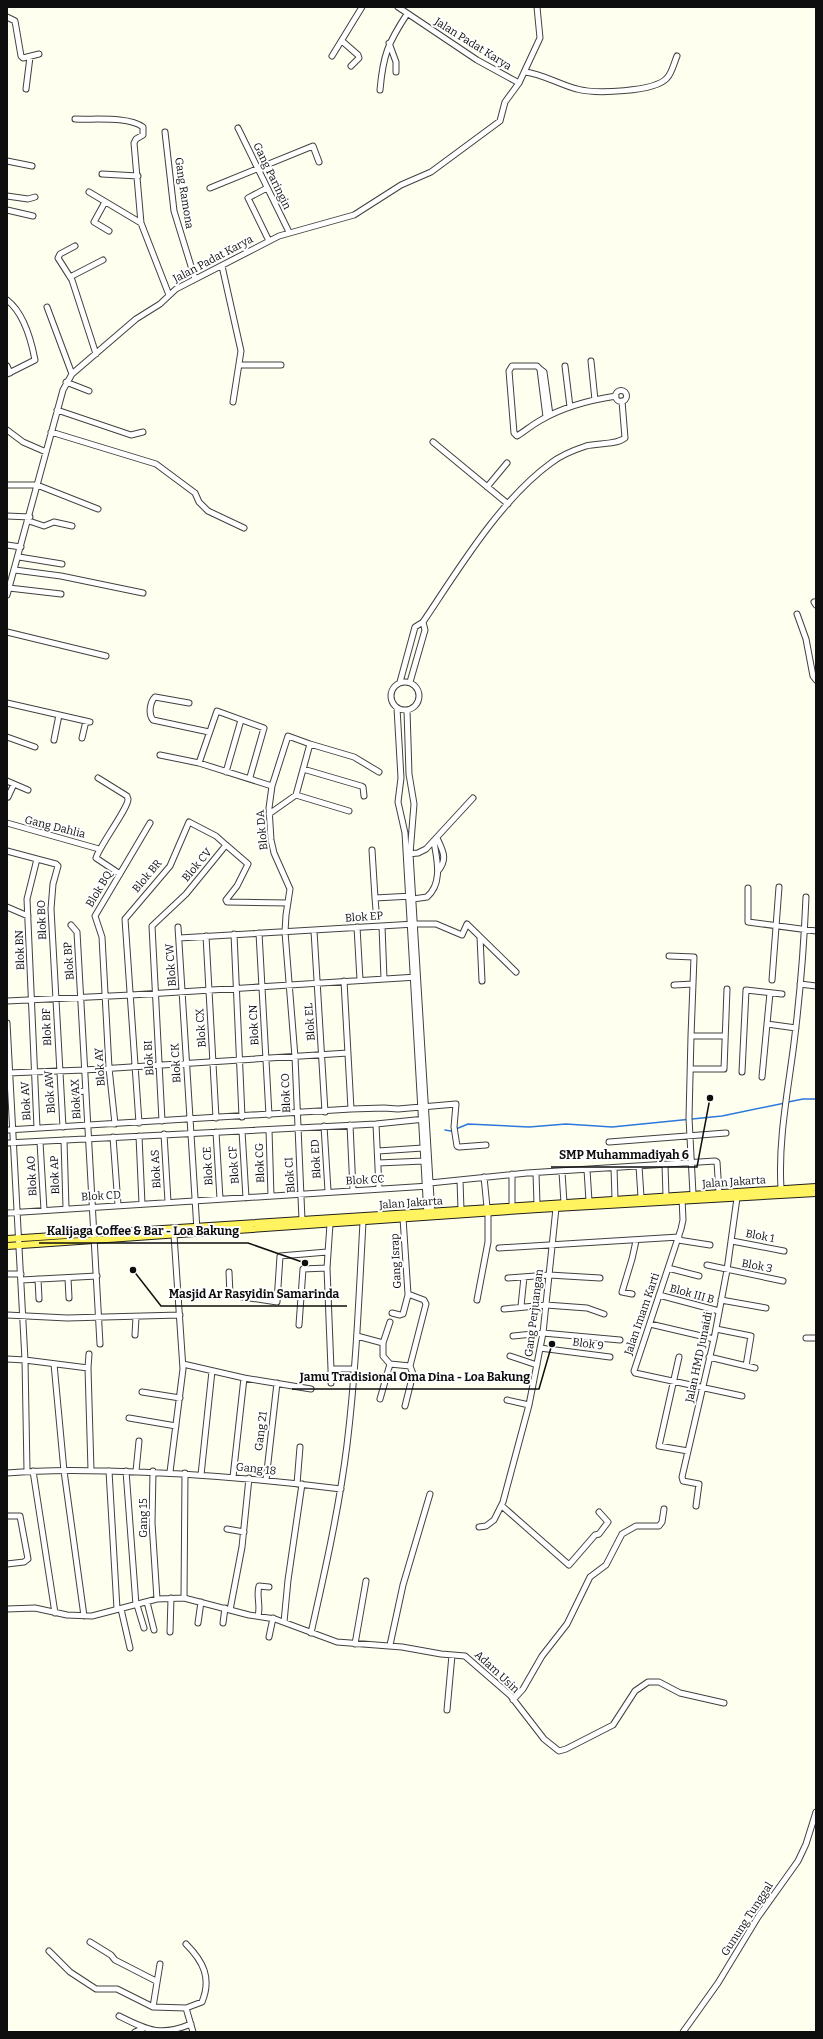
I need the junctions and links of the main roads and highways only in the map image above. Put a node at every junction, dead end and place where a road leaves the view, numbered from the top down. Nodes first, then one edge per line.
1 (816, 1187) edge
2 (816, 1194) edge
3 (682, 1199) junction
4 (488, 1210) junction
5 (430, 1214) junction
6 (302, 1223) junction
7 (197, 1230) junction
8 (7, 1239) edge
9 (19, 1242) junction
10 (7, 1246) edge

1 - 3 main road, Jalan Jakarta
2 - 3 main road, Jalan Jakarta
3 - 4 main road, Jalan Jakarta
3 - 4 main road, Jalan Jakarta
4 - 5 main road, Jalan Jakarta
4 - 5 main road, Jalan Jakarta
5 - 6 main road, Jalan Jakarta
5 - 6 main road, Jalan Jakarta
6 - 7 main road, Jalan Jakarta
7 - 9 main road, Jalan Jakarta
7 - 9 main road, Jalan Jakarta
8 - 9 main road, Jalan Jakarta
9 - 10 main road, Jalan Jakarta

